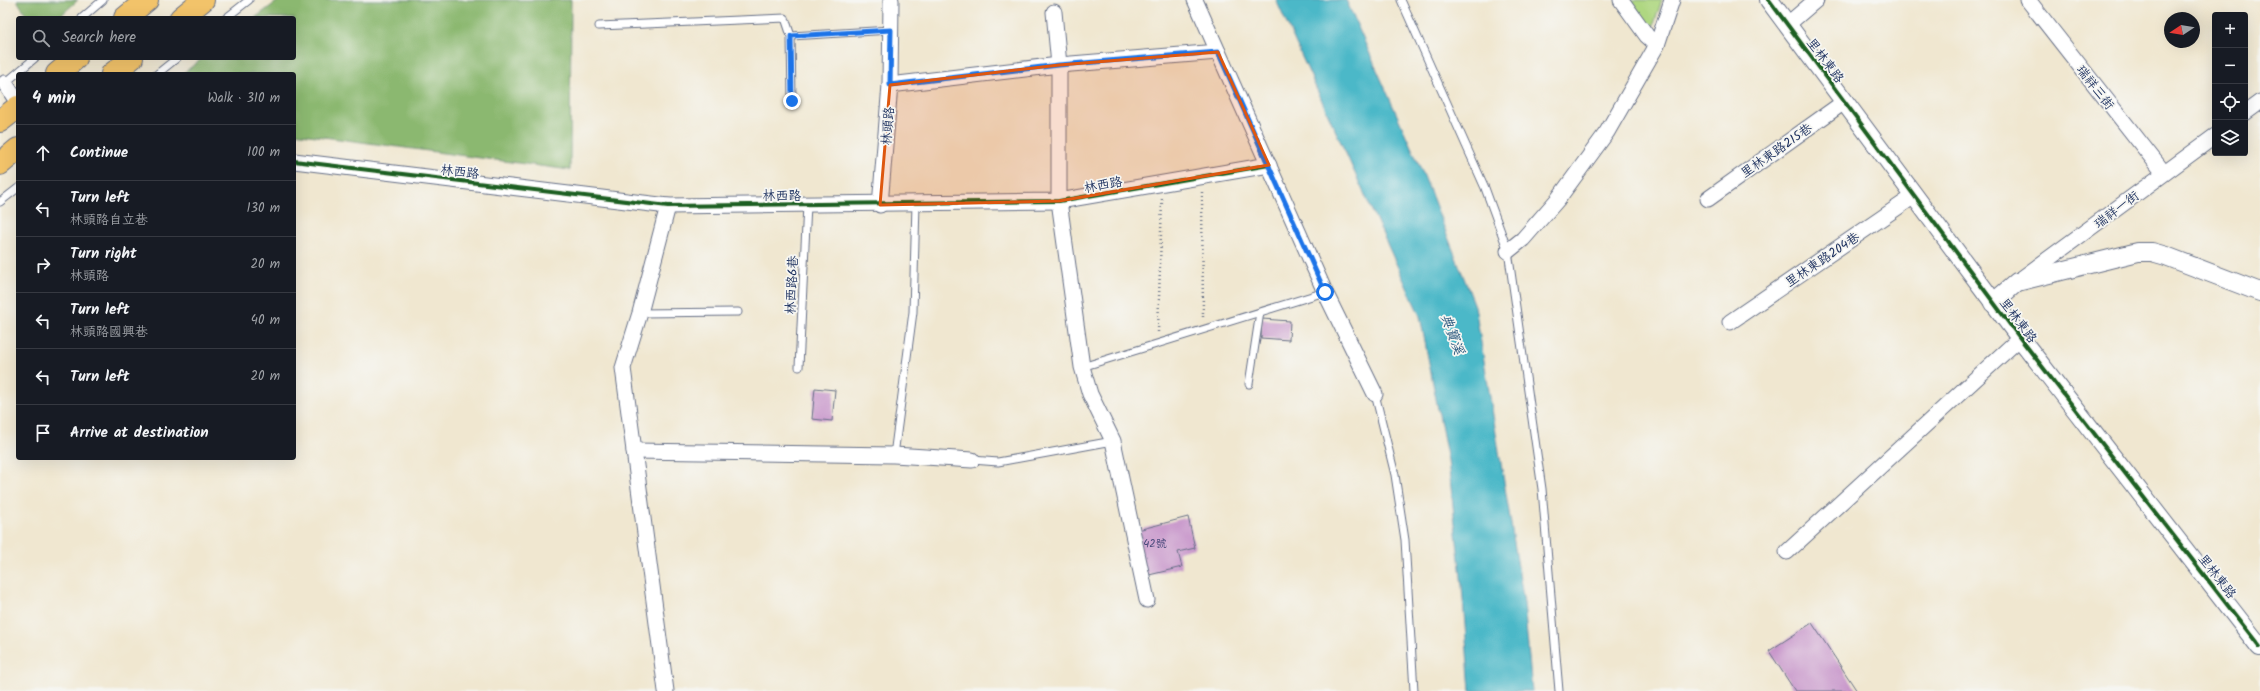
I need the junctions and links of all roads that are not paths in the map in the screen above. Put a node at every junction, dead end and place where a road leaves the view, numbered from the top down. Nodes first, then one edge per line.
1 (103, 0) edge
2 (147, 0) edge
3 (204, 0) edge
4 (249, 0) edge
5 (891, 0) edge
6 (1195, 0) edge
7 (1401, 0) edge
8 (1621, 0) edge
9 (1672, 0) edge
10 (1769, 0) edge
11 (1816, 0) edge
12 (2028, 0) edge
13 (1054, 12) dead end
14 (84, 16) edge
15 (127, 16) edge
16 (184, 16) edge
17 (229, 16) edge
18 (1787, 25) junction
19 (599, 26) dead end
20 (891, 30) junction
21 (791, 36) junction
22 (1657, 45) junction
23 (1218, 52) junction
24 (33, 60) edge
25 (74, 60) edge
26 (130, 60) edge
27 (174, 60) edge
28 (1059, 65) junction
29 (18, 72) edge
30 (59, 72) edge
31 (114, 72) edge
32 (160, 72) edge
33 (16, 74) edge
34 (2, 85) edge
35 (890, 85) junction
36 (16, 101) edge
37 (792, 101) dead end
38 (1844, 102) junction
39 (2260, 102) edge
40 (16, 109) edge
41 (2248, 112) edge
42 (0, 121) edge
43 (2212, 138) edge
44 (16, 151) edge
45 (296, 161) edge
46 (0, 164) edge
47 (1269, 165) junction
48 (2164, 173) junction
49 (16, 190) edge
50 (1914, 196) junction
51 (1708, 199) dead end
52 (1059, 201) junction
53 (0, 202) edge
54 (916, 204) junction
55 (807, 205) junction
56 (880, 205) junction
57 (668, 206) junction
58 (1508, 251) junction
59 (2017, 282) junction
60 (1325, 292) junction
61 (2260, 292) edge
62 (1993, 303) junction
63 (738, 312) dead end
64 (1260, 312) junction
65 (640, 313) junction
66 (1730, 322) dead end
67 (2020, 338) junction
68 (799, 367) dead end
69 (1082, 367) junction
70 (1249, 384) dead end
71 (1375, 394) joint
72 (1113, 441) junction
73 (634, 451) junction
74 (894, 455) junction
75 (972, 460) joint
76 (1787, 552) dead end
77 (1147, 600) dead end
78 (2260, 647) edge
79 (666, 691) edge
80 (1414, 691) edge
81 (1559, 691) edge

1 - 14 lane
2 - 15 main road
3 - 16 main road
4 - 17 lane
5 - 20 street, 林頭路
6 - 23 street
7 - 58 lane
8 - 22 street
9 - 22 street
10 - 18 street, 里林東路
11 - 18 street
12 - 48 street, 瑞祥三街
13 - 28 street
18 - 38 street, 里林東路
19 - 21 lane
20 - 21 lane
20 - 35 street, 林頭路
21 - 37 lane
22 - 58 street
23 - 28 street
23 - 47 street
24 - 29 lane
25 - 30 main road
26 - 31 main road
27 - 32 lane
28 - 35 street
28 - 52 street
33 - 34 lane
34 - 36 street
35 - 56 street, 林頭路
38 - 50 street, 里林東路
38 - 51 street, 里林東路215巷
39 - 41 street
40 - 42 main road
43 - 48 street, 瑞祥一街
44 - 46 main road
45 - 57 street, 林西路
47 - 52 street, 林西路
47 - 60 street
48 - 59 street, 瑞祥一街
49 - 53 lane
50 - 62 street, 里林東路
50 - 66 street, 里林東路204巷
52 - 54 street, 林西路
52 - 69 street
54 - 56 street, 林西路
54 - 74 lane
55 - 56 street, 林西路
55 - 57 street, 林西路
55 - 68 lane, 林西路6巷
57 - 65 street
58 - 81 lane
59 - 61 street
59 - 62 street
60 - 64 lane
60 - 71 street
62 - 67 street, 里林東路
63 - 65 lane
64 - 69 lane
64 - 70 lane
65 - 73 street
67 - 76 street
67 - 78 street, 里林東路
69 - 72 street
71 - 80 lane
72 - 75 lane
72 - 77 street
73 - 74 street
73 - 79 street
74 - 75 street

